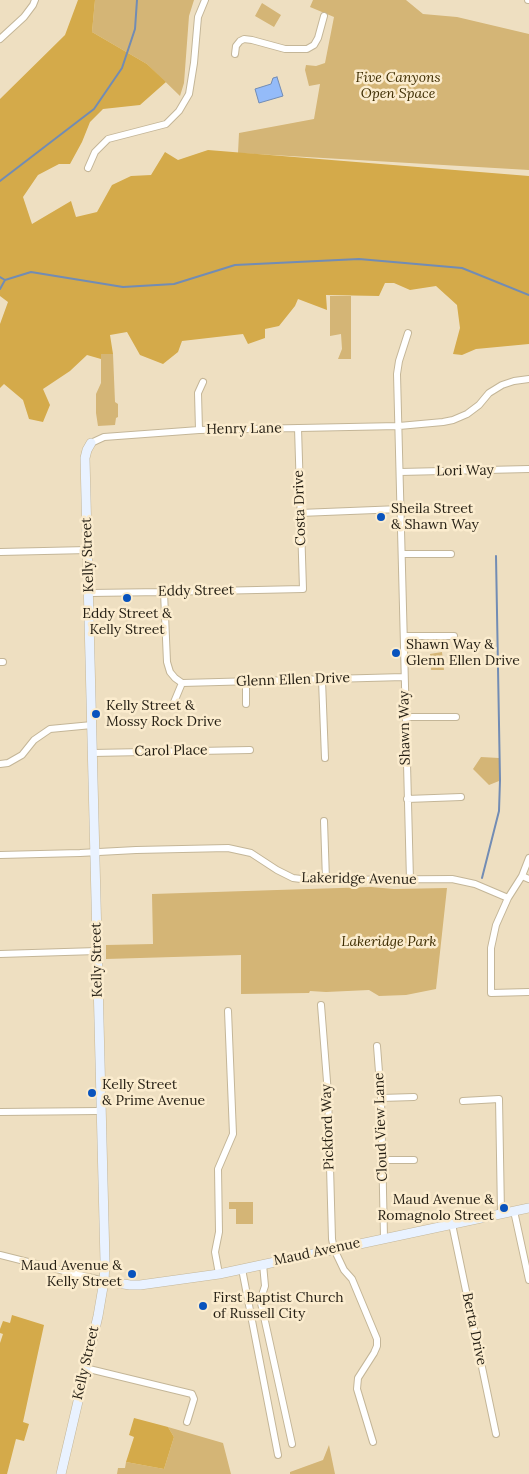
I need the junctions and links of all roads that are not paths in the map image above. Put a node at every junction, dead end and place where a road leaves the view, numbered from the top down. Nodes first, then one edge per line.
1 (34, 0) edge
2 (205, 0) edge
3 (324, 16) dead end
4 (0, 39) edge
5 (235, 54) dead end
6 (88, 168) dead end
7 (408, 334) dead end
8 (529, 379) edge
9 (203, 382) dead end
10 (399, 426) junction
11 (298, 428) junction
12 (199, 430) junction
13 (91, 443) joint
14 (529, 469) edge
15 (400, 472) junction
16 (400, 510) junction
17 (300, 513) junction
18 (88, 550) junction
19 (0, 552) edge
20 (402, 554) junction
21 (452, 554) dead end
22 (303, 588) joint
23 (164, 592) junction
24 (89, 593) junction
25 (404, 636) junction
26 (454, 636) dead end
27 (404, 677) junction
28 (322, 680) junction
29 (246, 682) junction
30 (182, 683) junction
31 (246, 704) dead end
32 (172, 707) dead end
33 (405, 717) junction
34 (456, 717) dead end
35 (92, 725) junction
36 (250, 750) dead end
37 (92, 753) junction
38 (325, 758) dead end
39 (0, 764) edge
40 (461, 797) dead end
41 (407, 799) junction
42 (324, 821) dead end
43 (94, 852) junction
44 (0, 855) edge
45 (529, 858) edge
46 (522, 876) junction
47 (529, 879) edge
48 (326, 880) junction
49 (410, 880) junction
50 (508, 898) junction
51 (97, 951) junction
52 (0, 954) edge
53 (529, 992) edge
54 (321, 1005) dead end
55 (228, 1011) dead end
56 (377, 1046) dead end
57 (414, 1097) dead end
58 (381, 1098) junction
59 (463, 1101) dead end
60 (100, 1111) junction
61 (0, 1112) edge
62 (383, 1160) junction
63 (414, 1160) dead end
64 (529, 1208) edge
65 (514, 1211) junction
66 (501, 1213) junction
67 (452, 1224) junction
68 (384, 1238) junction
69 (334, 1249) junction
70 (0, 1255) edge
71 (263, 1264) junction
72 (242, 1269) junction
73 (219, 1274) junction
74 (529, 1280) edge
75 (104, 1281) junction
76 (85, 1368) junction
77 (187, 1422) dead end
78 (496, 1434) dead end
79 (373, 1442) dead end
80 (292, 1444) dead end
81 (278, 1455) dead end
82 (61, 1474) edge

1 - 4 street
2 - 6 street
3 - 5 street
7 - 10 street, Shawn Way
8 - 10 street, Henry Lane
9 - 12 street
10 - 11 street, Henry Lane
10 - 15 street, Shawn Way
11 - 12 street, Henry Lane
11 - 17 street, Costa Drive
12 - 13 street, Henry Lane
13 - 18 street, Kelly Street
14 - 15 street, Lori Way
15 - 16 street, Shawn Way
16 - 17 street
16 - 20 street, Shawn Way
17 - 22 street, Costa Drive
18 - 19 street
18 - 24 street, Kelly Street
20 - 21 street
20 - 25 street, Shawn Way
22 - 23 street, Eddy Street
23 - 24 street, Eddy Street
23 - 30 street
24 - 35 street, Kelly Street
25 - 26 street
25 - 27 street, Shawn Way
27 - 28 street, Glenn Ellen Drive
27 - 33 street, Shawn Way
28 - 29 street, Glenn Ellen Drive
28 - 38 street
29 - 30 street, Glenn Ellen Drive
29 - 31 street
30 - 32 street
33 - 34 street
33 - 41 street, Shawn Way
35 - 37 street, Kelly Street
35 - 39 street
36 - 37 street, Carol Place
37 - 43 street, Kelly Street
40 - 41 street
41 - 49 street, Shawn Way
42 - 48 street
43 - 44 street, Lakeridge Avenue
43 - 48 street, Lakeridge Avenue
43 - 51 street, Kelly Street
45 - 46 street
46 - 47 street
46 - 50 street
48 - 49 street, Lakeridge Avenue
49 - 50 street, Lakeridge Avenue
50 - 53 street
51 - 52 street
51 - 60 street, Kelly Street
54 - 69 street, Pickford Way
55 - 73 street
56 - 58 street, Cloud View Lane
57 - 58 street
58 - 62 street, Cloud View Lane
59 - 66 street
60 - 61 street
60 - 75 street, Kelly Street
62 - 63 street
62 - 68 street, Cloud View Lane
64 - 65 street, Maud Avenue
65 - 66 street, Maud Avenue
65 - 74 street
66 - 67 street, Maud Avenue
67 - 68 street, Maud Avenue
67 - 78 street, Berta Drive
68 - 69 street, Maud Avenue
69 - 71 street, Maud Avenue
69 - 79 street
70 - 75 street
71 - 72 street, Maud Avenue
71 - 80 street
72 - 73 street, Maud Avenue
72 - 81 street
73 - 75 street, Maud Avenue
75 - 76 street, Kelly Street
76 - 77 street
76 - 82 street, Kelly Street

